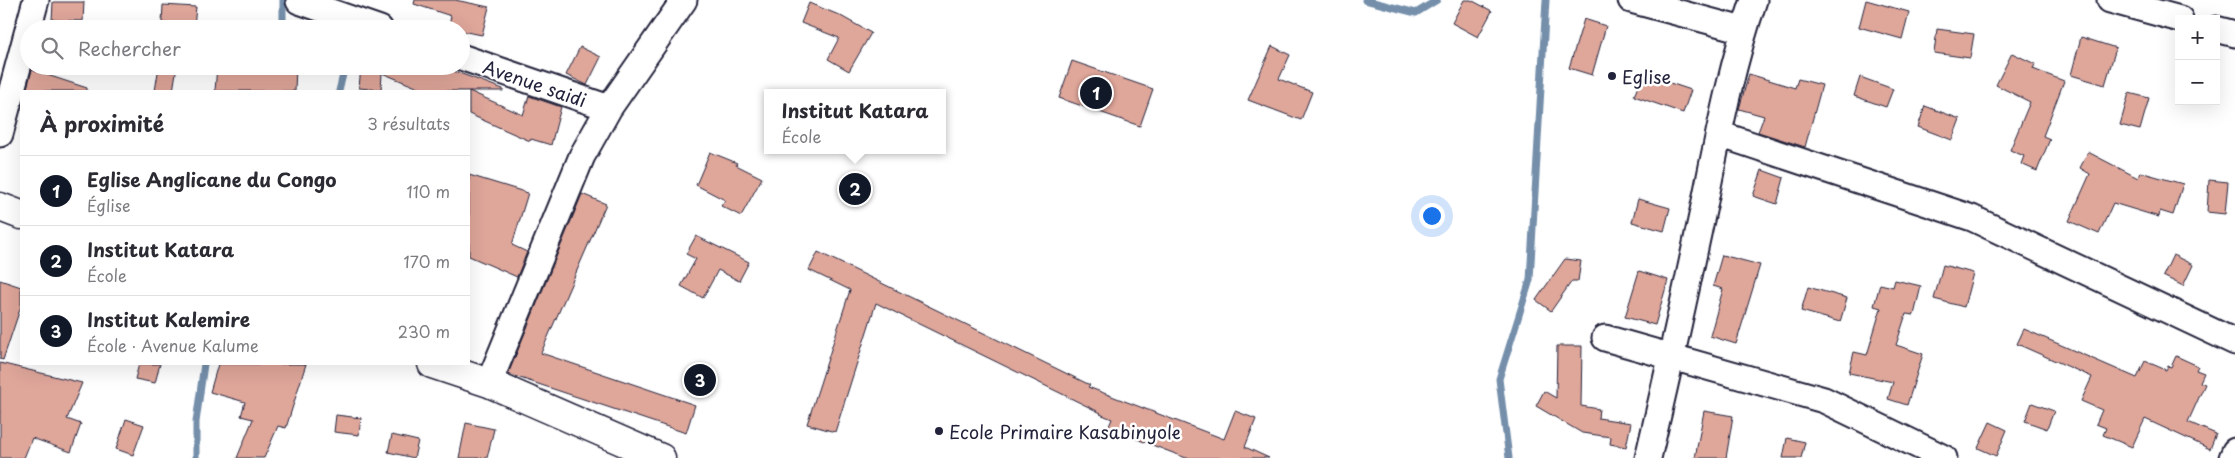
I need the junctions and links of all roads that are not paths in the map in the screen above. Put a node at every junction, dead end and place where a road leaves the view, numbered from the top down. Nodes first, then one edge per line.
1 (36, 0) edge
2 (684, 0) edge
3 (1631, 0) edge
4 (1754, 0) edge
5 (2110, 0) edge
6 (299, 1) edge
7 (2175, 18) edge
8 (31, 20) edge
9 (354, 20) edge
10 (1743, 30) junction
11 (2220, 30) edge
12 (2235, 34) edge
13 (20, 60) edge
14 (470, 60) edge
15 (608, 108) junction
16 (0, 134) edge
17 (1719, 134) junction
18 (0, 206) edge
19 (20, 215) edge
20 (1605, 338) dead end
21 (2235, 342) edge
22 (1673, 356) junction
23 (435, 365) edge
24 (489, 383) junction
25 (2235, 451) edge
26 (660, 458) edge
27 (1648, 458) edge
28 (1944, 458) edge
29 (2232, 458) edge

1 - 8 street
2 - 15 street
3 - 10 street
4 - 10 street
5 - 7 street
6 - 9 street
10 - 17 street
11 - 12 street
13 - 16 street
14 - 15 street, Avenue saidi
15 - 24 street
17 - 21 street
17 - 22 street
18 - 19 street
20 - 22 street
22 - 27 street
22 - 28 street
23 - 24 street
24 - 26 street
25 - 29 street

